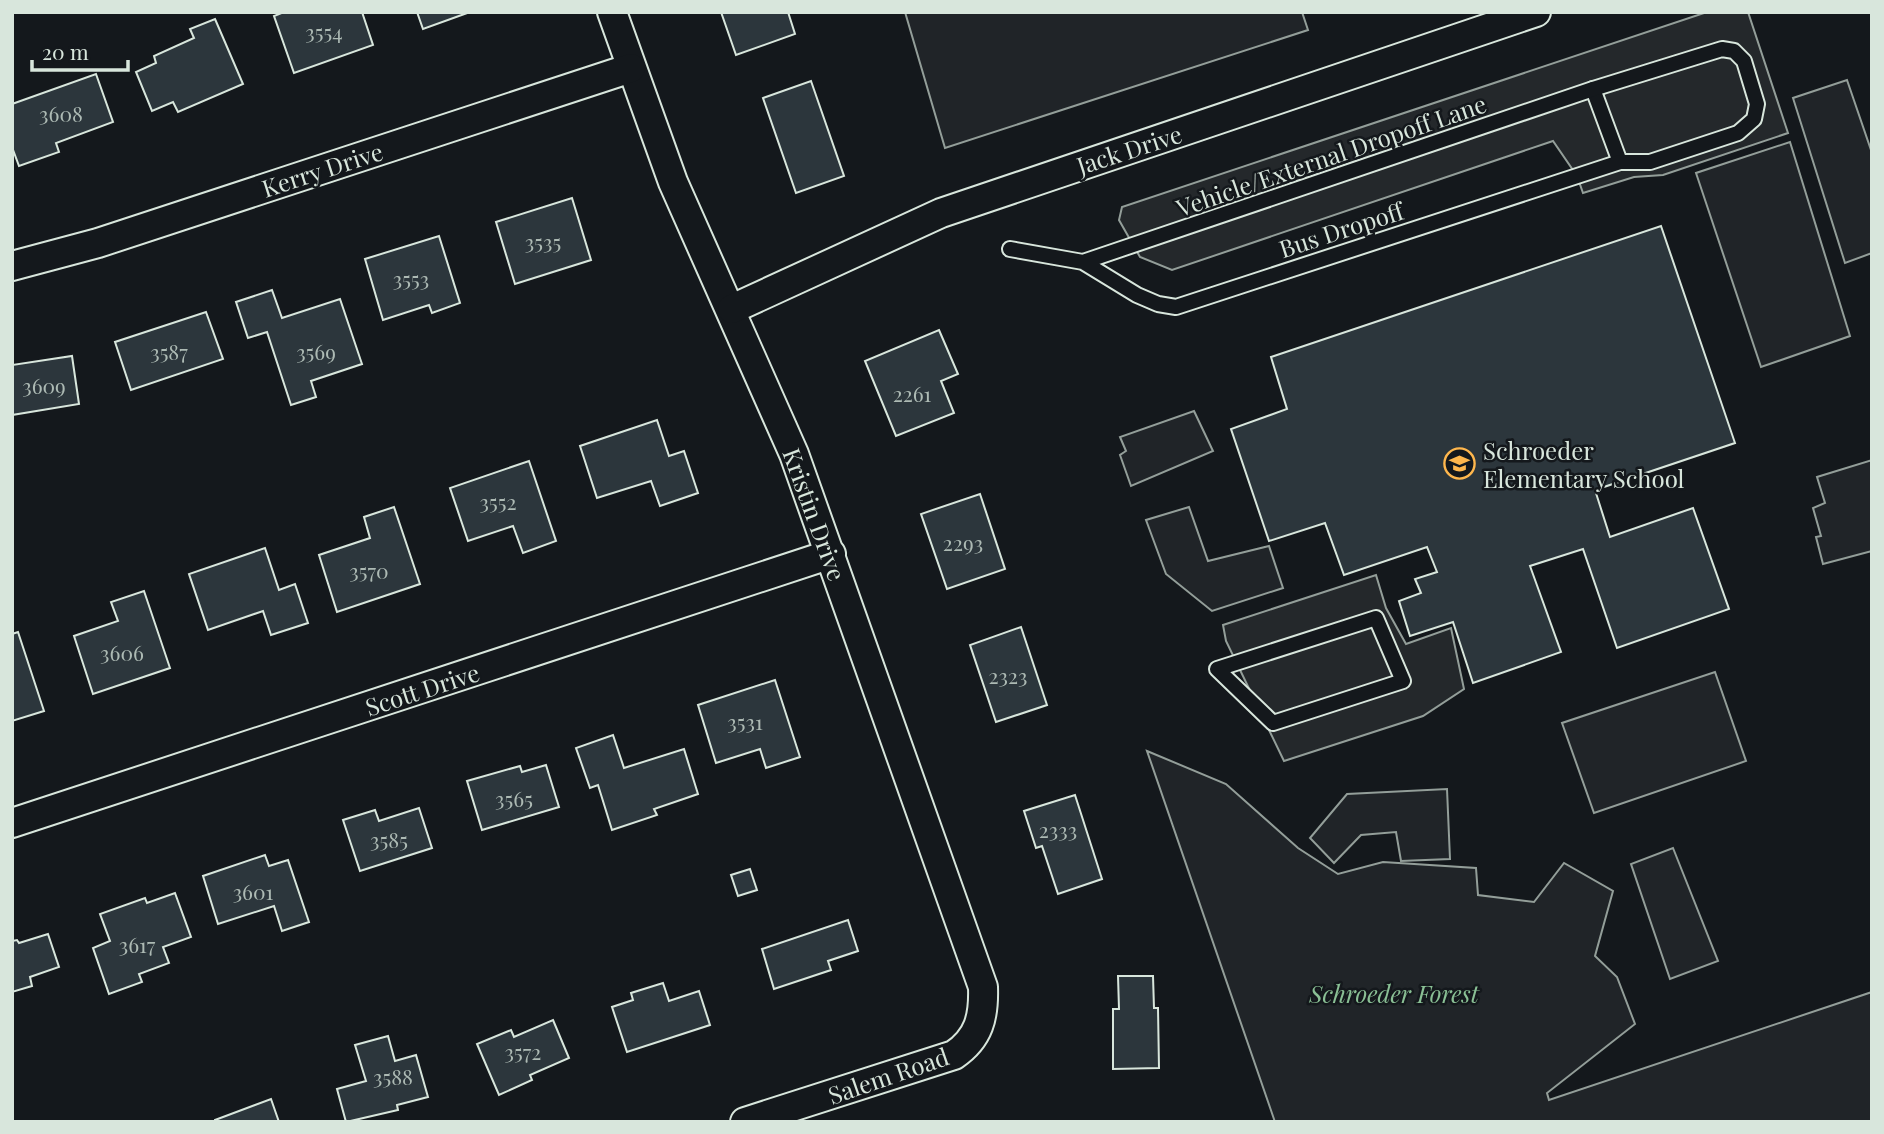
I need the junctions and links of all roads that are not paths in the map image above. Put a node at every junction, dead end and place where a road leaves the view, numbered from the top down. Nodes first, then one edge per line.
1 (612, 12) edge
2 (1536, 12) edge
3 (631, 68) junction
4 (1593, 89) junction
5 (1620, 162) junction
6 (1010, 248) dead end
7 (1083, 262) junction
8 (12, 266) edge
9 (732, 310) junction
10 (831, 554) junction
11 (1217, 669) joint
12 (12, 823) edge
13 (980, 1025) joint
14 (745, 1122) edge

1 - 3 street, Kristin Drive
2 - 9 street, Jack Drive
3 - 8 street, Kerry Drive
3 - 9 street, Kristin Drive
4 - 5 lane
4 - 5 lane, Vehicle/External Dropoff Lane
4 - 7 lane, Vehicle/External Dropoff Lane
5 - 7 lane, Bus Dropoff
6 - 7 lane
9 - 10 street, Kristin Drive
10 - 12 street, Scott Drive
10 - 13 street, Kristin Drive
11 - 11 lane
13 - 14 street, Salem Road

